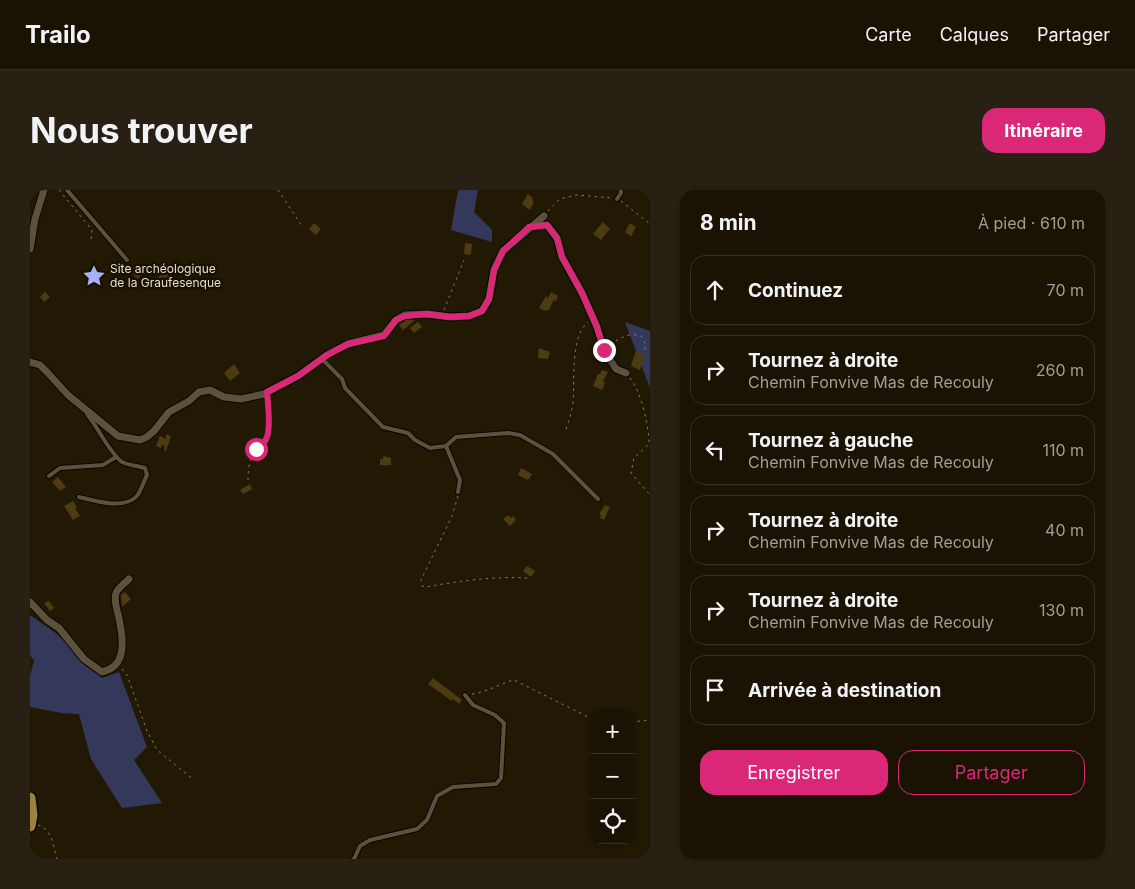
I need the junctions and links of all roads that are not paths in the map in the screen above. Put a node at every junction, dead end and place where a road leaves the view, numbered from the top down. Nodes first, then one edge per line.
1 (44, 190) edge
2 (67, 190) edge
3 (620, 190) edge
4 (617, 199) road end
5 (544, 216) road end
6 (529, 227) junction
7 (30, 249) edge
8 (127, 260) dead end
9 (322, 359) junction
10 (30, 362) edge
11 (626, 372) road end
12 (81, 406) junction
13 (446, 446) junction
14 (116, 457) junction
15 (49, 476) dead end
16 (458, 492) road end
17 (80, 497) dead end
18 (598, 499) dead end
19 (129, 579) dead end
20 (30, 602) edge
21 (465, 695) road end
22 (30, 798) edge
23 (30, 824) edge
24 (354, 859) edge

1 - 7 street
2 - 8 lane
3 - 4 lane
5 - 6 street
6 - 9 street
6 - 11 street
9 - 12 street
9 - 13 lane
10 - 12 street
12 - 14 lane
13 - 16 lane
13 - 18 lane
14 - 15 lane
14 - 17 lane
19 - 20 street
21 - 24 lane
22 - 23 main road

